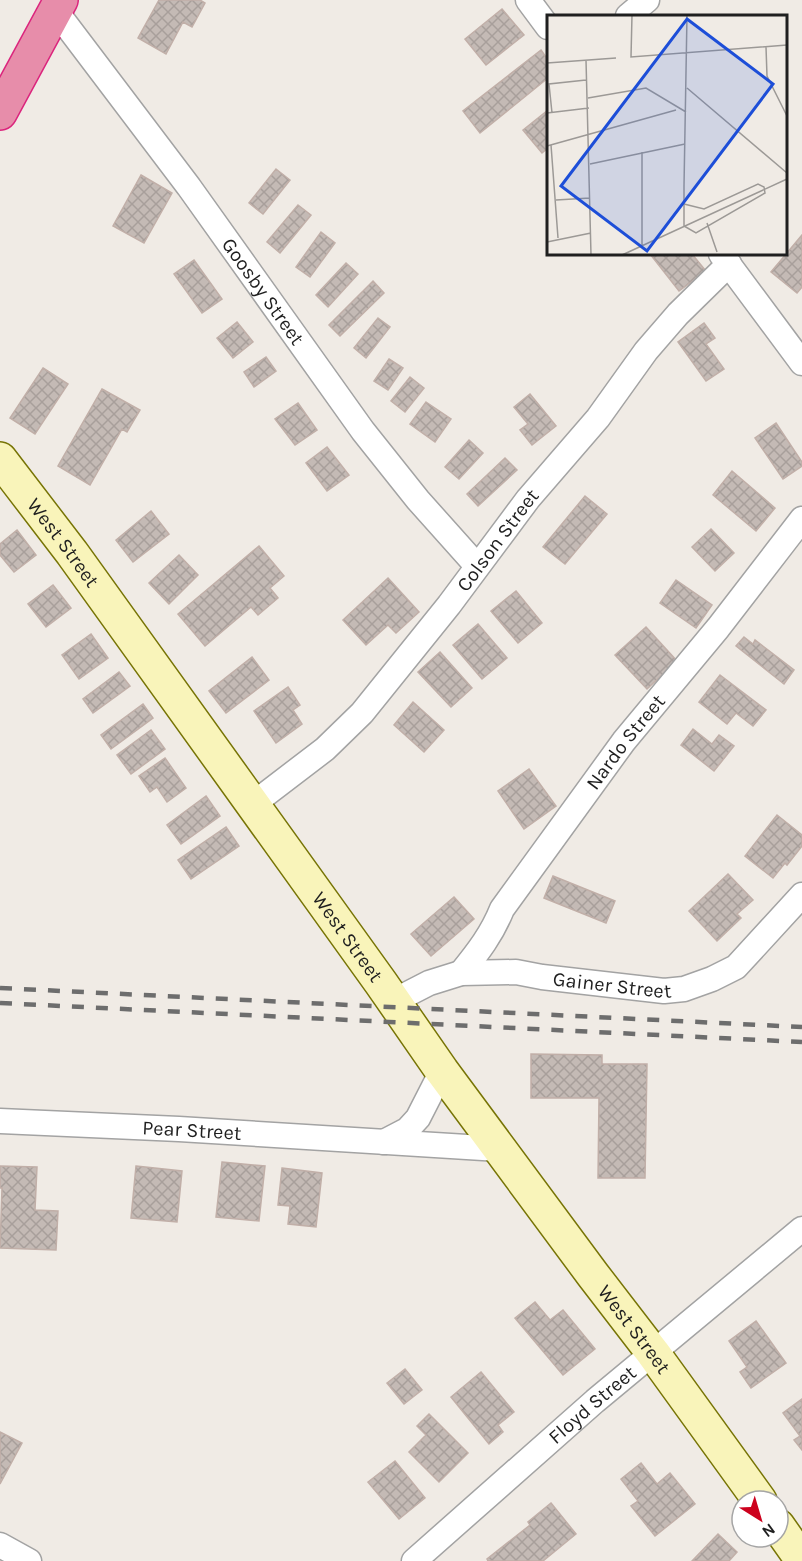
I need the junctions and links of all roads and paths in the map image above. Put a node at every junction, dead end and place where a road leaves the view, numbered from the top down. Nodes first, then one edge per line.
1 (528, 0) edge
2 (647, 0) edge
3 (58, 5) edge
4 (629, 15) edge
5 (547, 24) edge
6 (0, 113) edge
7 (725, 259) edge
8 (802, 363) edge
9 (0, 459) edge
10 (802, 519) edge
11 (477, 566) junction
12 (253, 804) junction
13 (802, 895) edge
14 (461, 973) junction
15 (394, 1001) junction
16 (442, 1071) junction
17 (0, 1121) edge
18 (384, 1142) junction
19 (499, 1149) junction
20 (802, 1229) edge
21 (653, 1353) junction
22 (751, 1489) edge
23 (790, 1543) edge
24 (0, 1545) edge
25 (802, 1560) edge
26 (29, 1561) edge
27 (414, 1561) edge

1 - 5 street
2 - 4 street
3 - 6 highway
3 - 11 street, Goosby Street
7 - 8 street
7 - 11 street, Colson Street
9 - 12 street, West Street
10 - 14 street, Nardo Street
11 - 12 street, Colson Street
12 - 15 street, West Street
13 - 14 street, Gainer Street
14 - 15 street, Gainer Street
15 - 16 street, West Street
16 - 18 street
16 - 19 street, West Street
17 - 18 street, Pear Street
18 - 19 street, Pear Street
19 - 21 street, West Street
20 - 21 street, Floyd Street
21 - 22 street, West Street
21 - 27 street, Floyd Street
23 - 25 street
24 - 26 street

